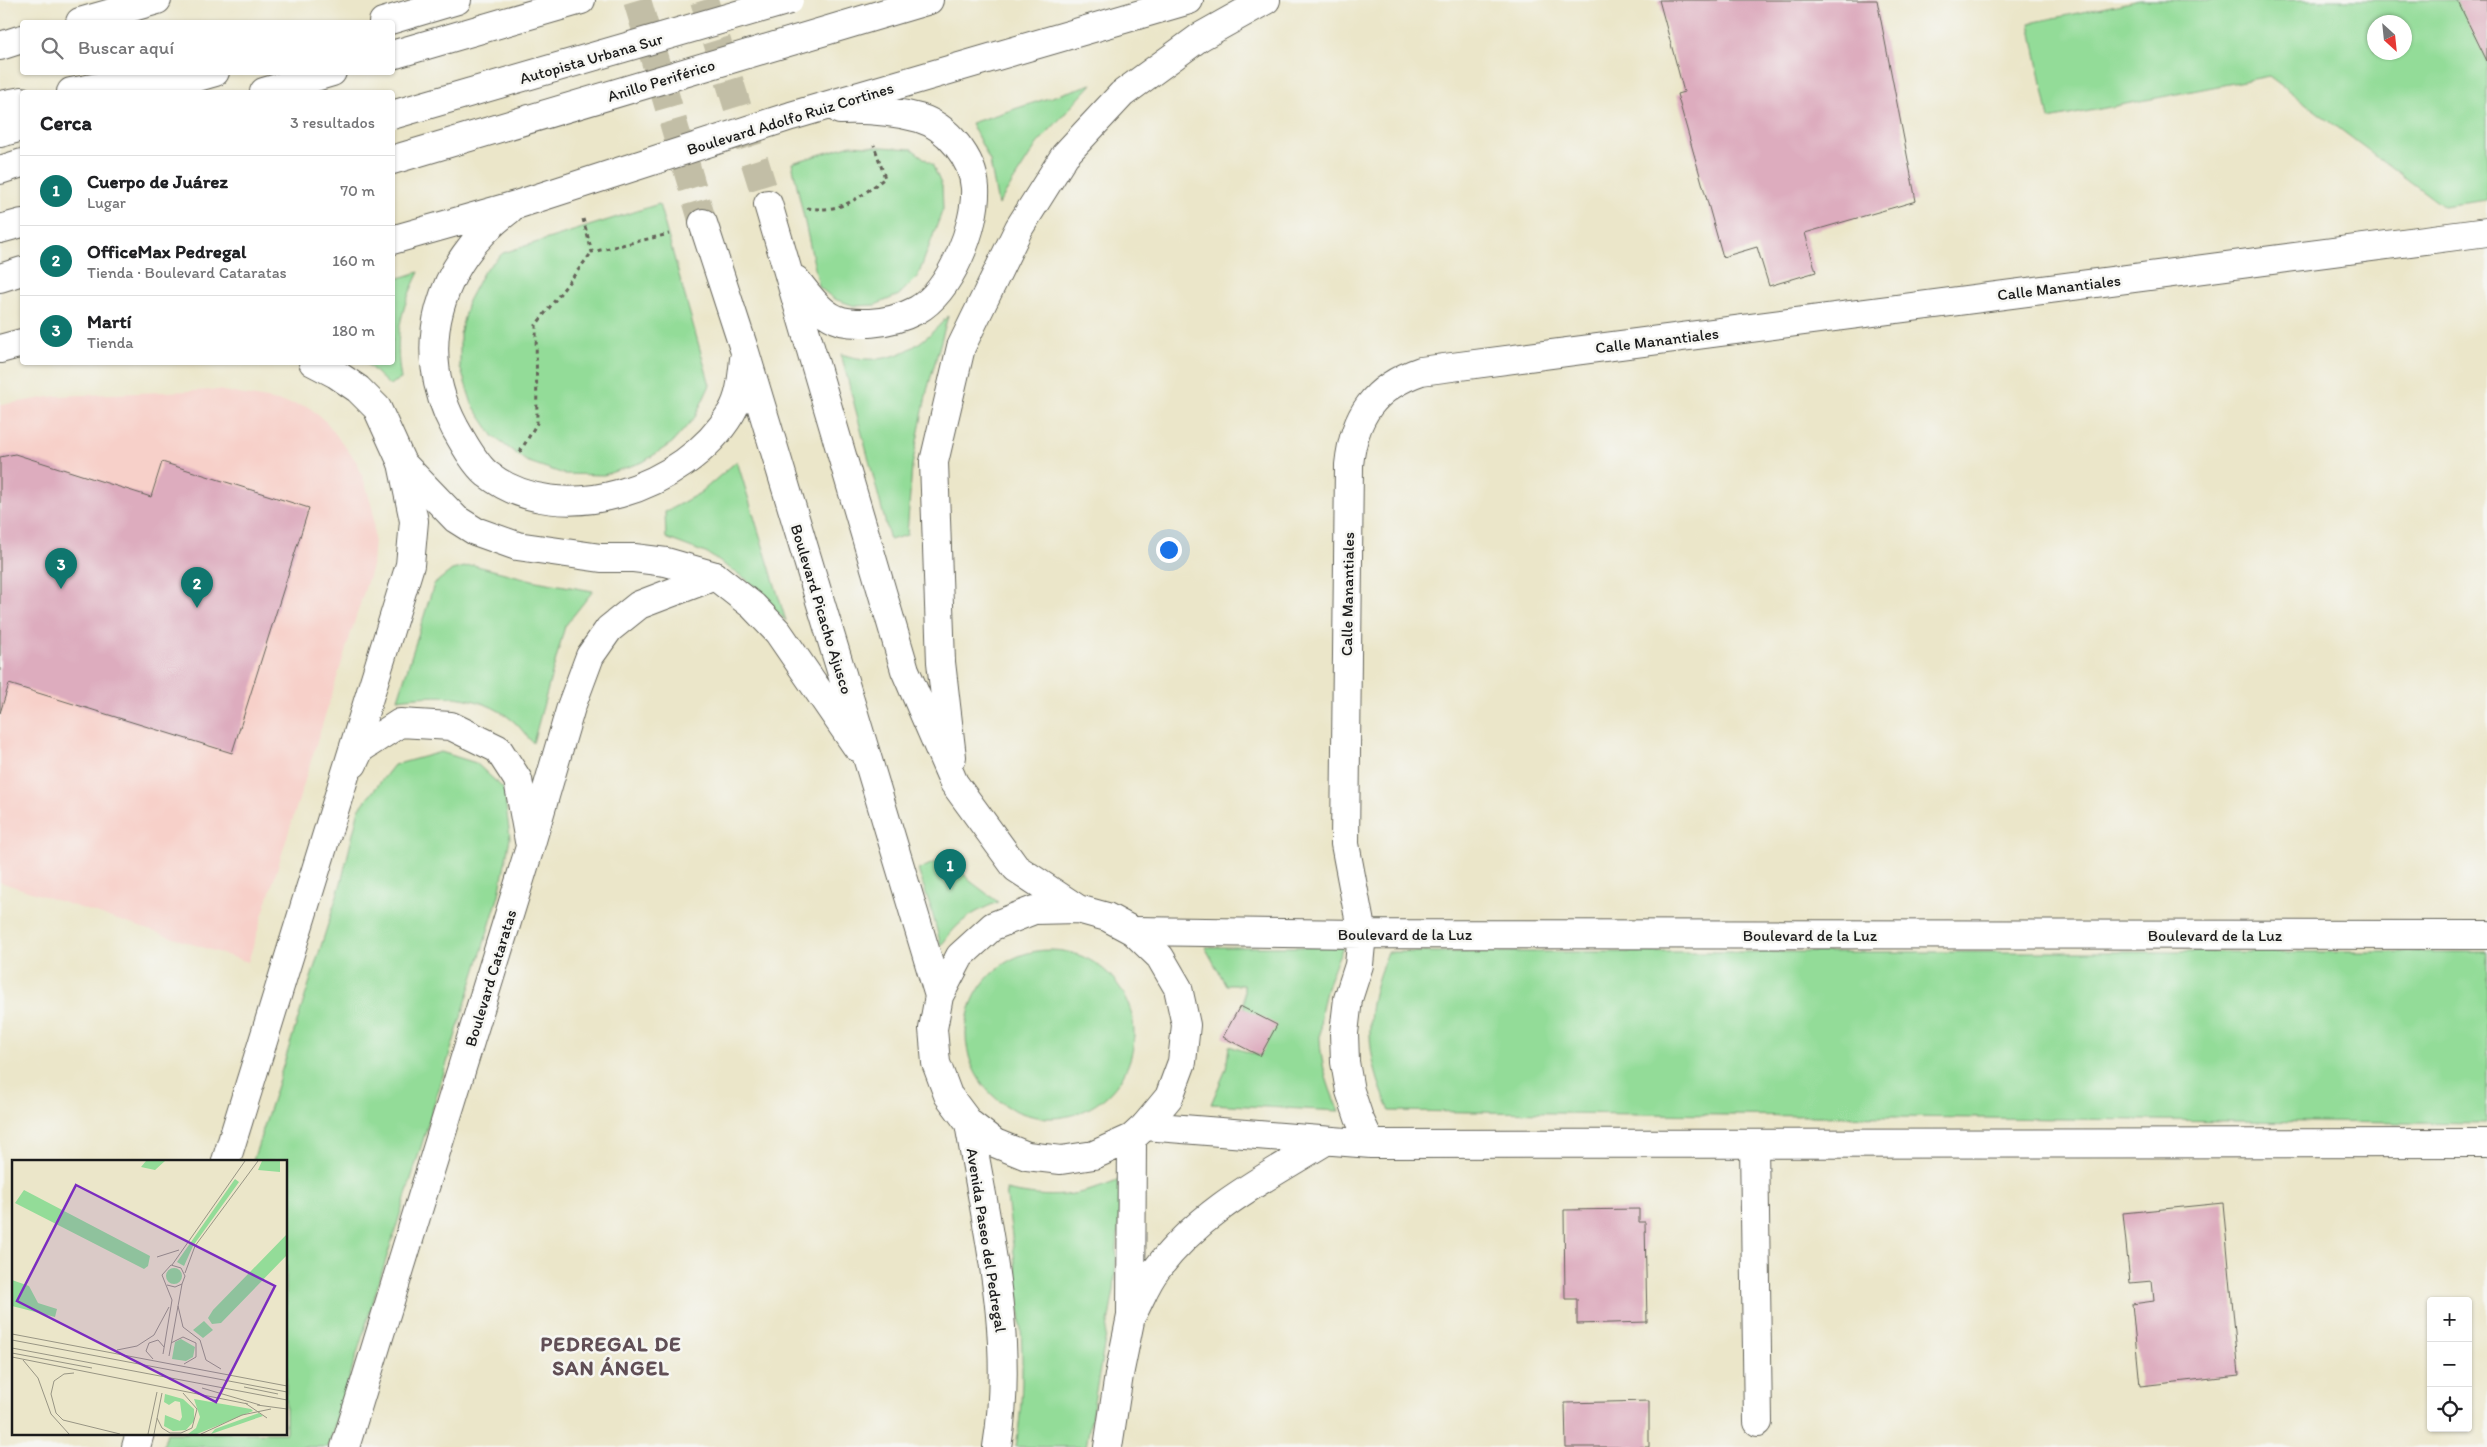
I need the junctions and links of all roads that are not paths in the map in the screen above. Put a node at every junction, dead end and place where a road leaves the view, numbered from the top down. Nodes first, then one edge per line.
1 (156, 0) edge
2 (457, 0) edge
3 (581, 0) edge
4 (789, 0) edge
5 (929, 0) edge
6 (1189, 0) edge
7 (1266, 0) edge
8 (87, 20) edge
9 (390, 20) edge
10 (20, 40) edge
11 (0, 46) edge
12 (395, 54) edge
13 (164, 75) edge
14 (204, 75) edge
15 (322, 75) edge
16 (82, 90) edge
17 (151, 90) edge
18 (271, 90) edge
19 (20, 101) edge
20 (0, 106) edge
21 (395, 114) edge
22 (791, 116) junction
23 (20, 128) edge
24 (0, 133) edge
25 (395, 159) edge
26 (20, 164) edge
27 (0, 170) edge
28 (768, 204) tunnel mouth
29 (516, 205) junction
30 (20, 224) edge
31 (691, 227) tunnel mouth
32 (0, 229) edge
33 (2487, 232) edge
34 (395, 239) edge
35 (20, 272) edge
36 (789, 272) junction
37 (0, 278) edge
38 (20, 344) edge
39 (0, 349) edge
40 (745, 352) junction
41 (20, 353) edge
42 (0, 354) edge
43 (319, 365) edge
44 (402, 463) junction
45 (715, 576) junction
46 (868, 760) junction
47 (954, 783) junction
48 (341, 791) junction
49 (530, 847) junction
50 (1078, 909) junction
51 (1133, 931) junction
52 (1362, 934) junction
53 (2487, 935) edge
54 (939, 996) junction
55 (968, 1122) junction
56 (1138, 1132) junction
57 (1324, 1142) junction
58 (2487, 1143) edge
59 (1372, 1144) junction
60 (1754, 1144) junction
61 (226, 1160) edge
62 (1131, 1316) junction
63 (1758, 1422) dead end
64 (140, 1434) edge
65 (136, 1447) edge
66 (346, 1447) edge
67 (997, 1447) edge
68 (1108, 1447) edge

1 - 8 main road
2 - 9 main road
3 - 12 main road
4 - 21 main road, Autopista Urbana Sur, bridge
5 - 25 main road, Anillo Periférico
6 - 22 main road, Boulevard Adolfo Ruiz Cortines
7 - 47 main road
10 - 11 main road
13 - 16 main road
14 - 17 main road
15 - 18 main road
19 - 20 main road
22 - 29 main road, Boulevard Adolfo Ruiz Cortines
22 - 36 main road
23 - 24 main road
26 - 27 main road
28 - 36 main road
29 - 34 main road, Boulevard Adolfo Ruiz Cortines
29 - 40 main road
30 - 32 main road
31 - 40 main road, Boulevard Picacho Ajusco
33 - 52 main road, Calle Manantiales
35 - 37 main road
36 - 47 main road
38 - 39 main road
40 - 46 main road, Boulevard Picacho Ajusco
41 - 42 main road
43 - 44 main road
44 - 45 main road
44 - 48 main road
45 - 46 main road
45 - 49 main road, Boulevard Cataratas
46 - 54 main road, Boulevard Picacho Ajusco
47 - 50 main road
48 - 49 main road
48 - 61 main road
49 - 66 main road, Boulevard Cataratas
50 - 51 main road
50 - 54 main road
51 - 52 main road, Boulevard de la Luz
51 - 56 main road
52 - 53 main road, Boulevard de la Luz
52 - 59 main road, Calle Manantiales
54 - 55 main road
55 - 56 main road
55 - 67 main road, Avenida Paseo del Pedregal
56 - 57 main road
56 - 62 main road
57 - 59 main road
57 - 62 main road
58 - 60 main road
59 - 60 main road
60 - 63 main road
62 - 68 main road
64 - 65 main road

